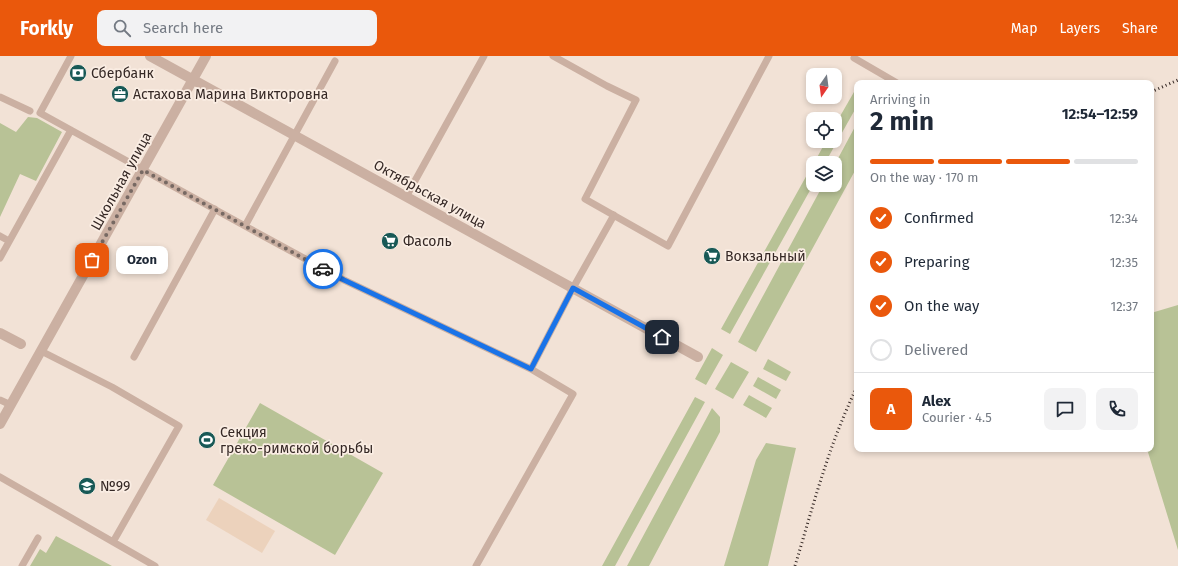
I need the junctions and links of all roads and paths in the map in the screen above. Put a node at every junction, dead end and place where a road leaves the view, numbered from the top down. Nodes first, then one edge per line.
1 (71, 56) edge
2 (150, 56) edge
3 (206, 56) edge
4 (484, 56) edge
5 (553, 56) edge
6 (769, 56) edge
7 (854, 58) dead end
8 (335, 61) dead end
9 (193, 80) junction
10 (892, 80) edge
11 (0, 97) edge
12 (30, 111) dead end
13 (71, 130) junction
14 (294, 136) junction
15 (143, 170) junction
16 (406, 197) junction
17 (215, 209) junction
18 (614, 215) junction
19 (245, 226) junction
20 (0, 236) edge
21 (9, 241) junction
22 (0, 258) edge
23 (573, 288) junction
24 (0, 332) edge
25 (21, 344) dead end
26 (41, 351) junction
27 (134, 357) dead end
28 (698, 357) dead end
29 (531, 369) junction
30 (0, 400) edge
31 (11, 405) junction
32 (0, 424) edge
33 (0, 477) edge
34 (38, 538) dead end
35 (113, 542) junction
36 (22, 566) edge
37 (155, 566) edge
38 (476, 566) edge

1 - 13 lane
2 - 9 street, Октябрьская улица
3 - 9 street, Школьная улица
4 - 16 lane
5 - 18 lane
6 - 18 lane
7 - 10 lane
8 - 14 lane
9 - 14 street, Октябрьская улица
9 - 15 street, Школьная улица
11 - 12 lane
13 - 15 lane
13 - 21 lane
14 - 16 street, Октябрьская улица
14 - 19 lane
15 - 17 lane
15 - 26 street, Школьная улица
16 - 23 street, Октябрьская улица
17 - 19 lane
17 - 27 lane
18 - 23 lane
19 - 29 lane
20 - 21 lane
21 - 22 lane
23 - 28 street, Октябрьская улица
23 - 29 lane
24 - 25 street
26 - 31 street, Школьная улица
26 - 35 lane
29 - 38 lane
30 - 31 lane
31 - 32 street, Школьная улица
33 - 35 lane
34 - 36 lane
35 - 37 lane

